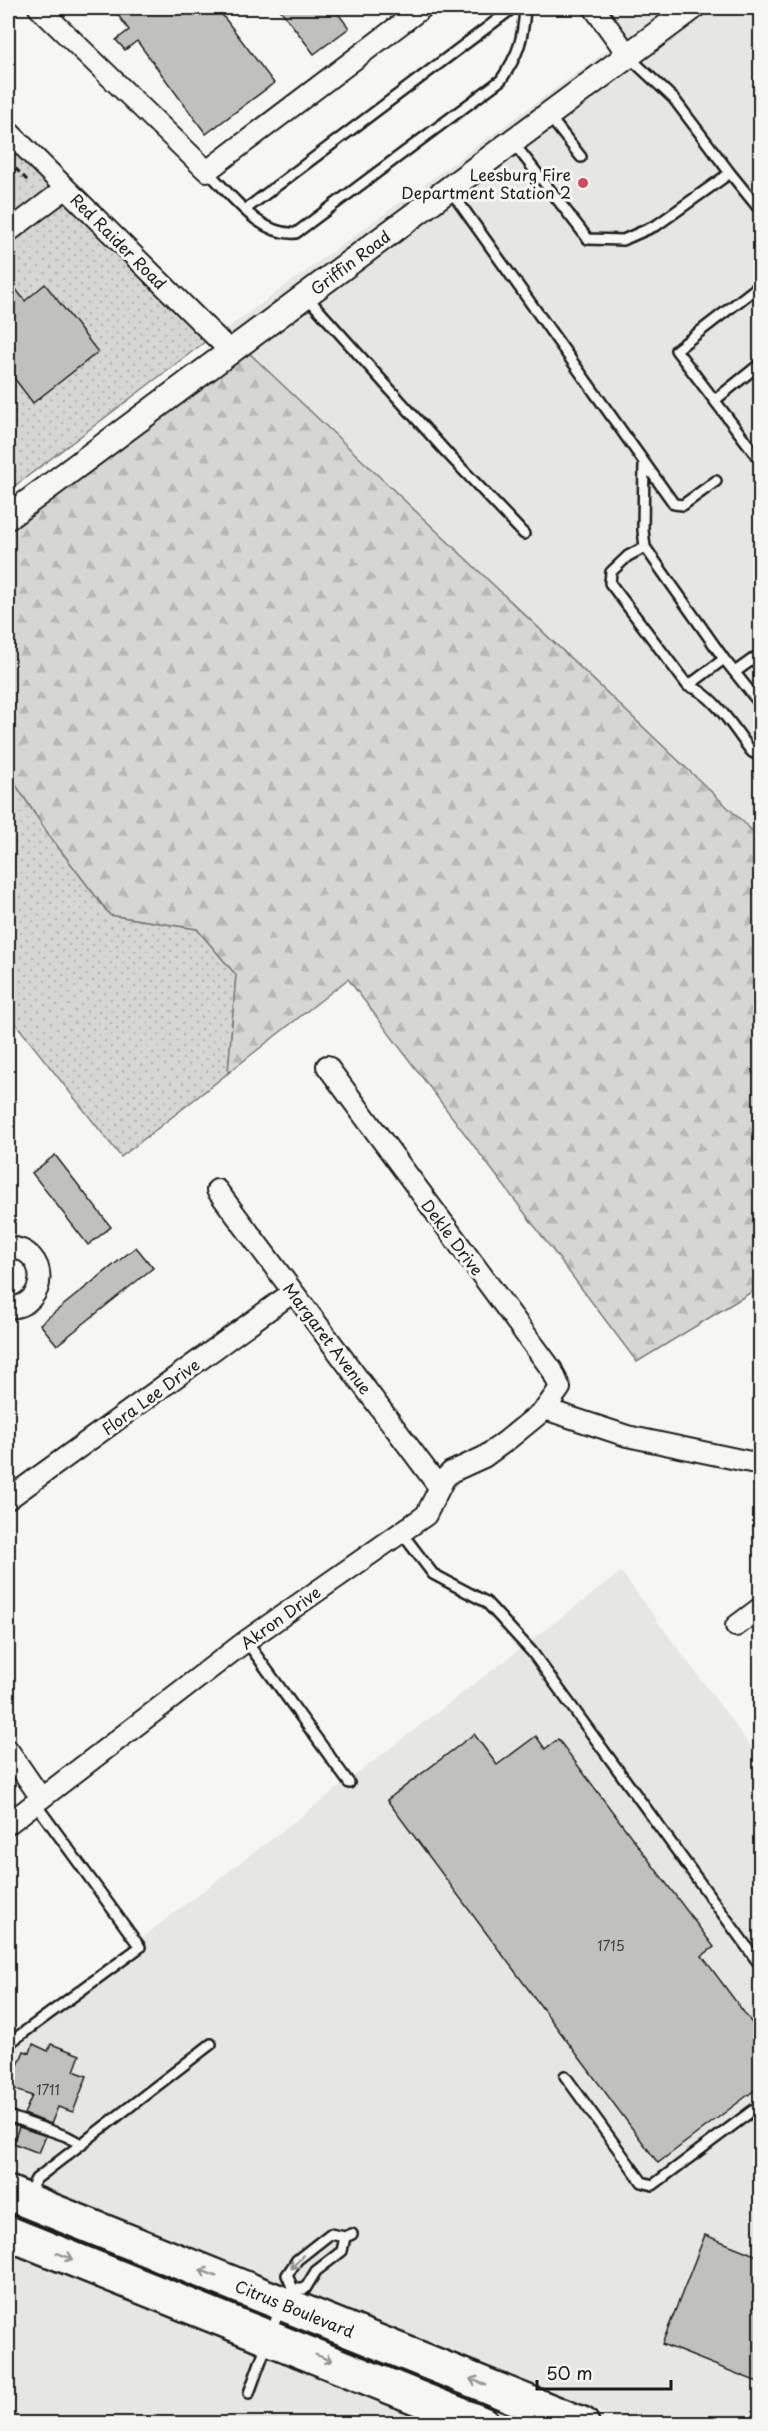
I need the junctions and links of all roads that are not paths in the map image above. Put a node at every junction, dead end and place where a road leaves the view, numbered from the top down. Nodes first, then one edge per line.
1 (39, 8) edge
2 (422, 8) edge
3 (513, 8) edge
4 (525, 8) edge
5 (594, 8) edge
6 (692, 8) edge
7 (628, 55) junction
8 (548, 114) junction
9 (8, 131) edge
10 (512, 141) junction
11 (581, 157) dead end
12 (207, 171) junction
13 (730, 173) junction
14 (449, 188) junction
15 (66, 189) junction
16 (246, 209) junction
17 (760, 210) edge
18 (8, 232) edge
19 (760, 285) edge
20 (306, 295) junction
21 (231, 351) junction
22 (760, 364) edge
23 (715, 400) junction
24 (760, 460) edge
25 (644, 463) junction
26 (716, 481) dead end
27 (8, 517) edge
28 (524, 534) dead end
29 (645, 547) junction
30 (760, 654) edge
31 (724, 659) junction
32 (735, 672) junction
33 (688, 686) junction
34 (760, 704) edge
35 (760, 756) edge
36 (327, 1066) dead end
37 (217, 1190) dead end
38 (8, 1247) edge
39 (293, 1292) junction
40 (8, 1308) edge
41 (545, 1409) junction
42 (760, 1464) edge
43 (439, 1487) junction
44 (8, 1499) edge
45 (401, 1532) junction
46 (760, 1608) edge
47 (736, 1626) dead end
48 (246, 1641) junction
49 (8, 1750) edge
50 (349, 1783) dead end
51 (38, 1801) junction
52 (8, 1824) edge
53 (760, 1965) edge
54 (8, 2044) edge
55 (211, 2044) dead end
56 (566, 2076) dead end
57 (760, 2105) edge
58 (8, 2116) edge
59 (81, 2144) junction
60 (16, 2197) edge
61 (8, 2233) edge
62 (287, 2296) junction
63 (270, 2336) junction
64 (249, 2393) dead end
65 (483, 2424) edge
66 (582, 2424) edge

1 - 12 street
2 - 12 street
3 - 16 lane
4 - 16 lane
5 - 7 street
6 - 7 street, Griffin Road
7 - 8 street, Griffin Road
7 - 13 lane
8 - 10 street, Griffin Road
8 - 11 lane
9 - 15 street, Red Raider Road
10 - 13 lane
10 - 14 street, Griffin Road
12 - 16 lane
13 - 17 lane
14 - 20 street, Griffin Road
14 - 25 lane
15 - 18 street
15 - 21 street, Red Raider Road
19 - 23 lane
20 - 21 street, Griffin Road
20 - 28 lane
21 - 27 street, Griffin Road
22 - 23 lane
23 - 24 lane
25 - 26 lane
25 - 29 lane
29 - 31 lane
29 - 33 lane
30 - 32 lane
31 - 32 lane
31 - 33 lane
32 - 34 lane
33 - 35 lane
36 - 41 street, Dekle Drive
37 - 39 street, Margaret Avenue
38 - 40 street
39 - 43 street, Margaret Avenue
39 - 44 street, Flora Lee Drive
41 - 42 street
41 - 43 street, Akron Drive
43 - 45 street, Akron Drive
45 - 48 street, Akron Drive
45 - 53 lane
46 - 47 street
48 - 50 lane
48 - 51 street, Akron Drive
49 - 51 street
51 - 52 street, Akron Drive
51 - 54 lane
55 - 59 lane
56 - 57 lane
58 - 59 lane
59 - 60 lane
62 -> 60 highway, Citrus Boulevard
61 -> 63 highway
62 -> 62 lane
62 - 63 lane
66 -> 62 highway, Citrus Boulevard
63 - 64 lane
63 -> 65 highway

